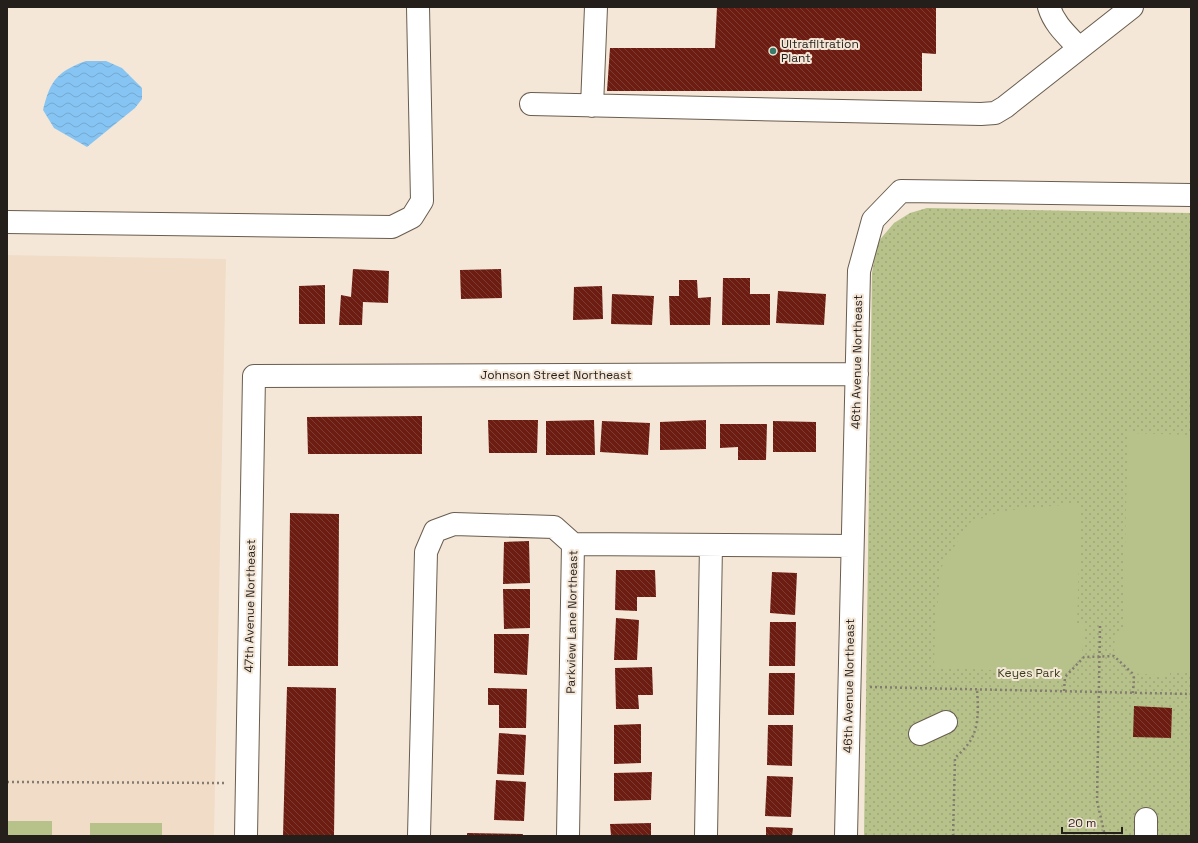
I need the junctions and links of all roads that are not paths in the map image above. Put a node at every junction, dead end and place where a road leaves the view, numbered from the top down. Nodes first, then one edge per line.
1 (418, 7) edge
2 (596, 7) edge
3 (1049, 7) edge
4 (1132, 7) edge
5 (1079, 48) junction
6 (531, 104) dead end
7 (592, 106) junction
8 (1191, 195) edge
9 (7, 222) edge
10 (857, 374) junction
11 (254, 376) joint
12 (573, 544) junction
13 (711, 545) junction
14 (852, 546) junction
15 (946, 722) dead end
16 (920, 734) dead end
17 (246, 836) edge
18 (419, 836) edge
19 (568, 836) edge
20 (706, 836) edge
21 (846, 836) edge

1 - 9 street
2 - 7 street
3 - 5 street
4 - 5 street
5 - 7 street
6 - 7 street
8 - 10 street, 46th Avenue Northeast
10 - 11 street, Johnson Street Northeast
10 - 14 street, 46th Avenue Northeast
11 - 17 street, 47th Avenue Northeast
12 - 13 street, Parkview Lane Northeast
12 - 18 street
12 - 19 street, Parkview Lane Northeast
13 - 14 street, Parkview Lane Northeast
13 - 20 street
14 - 21 street, 46th Avenue Northeast
15 - 16 street

